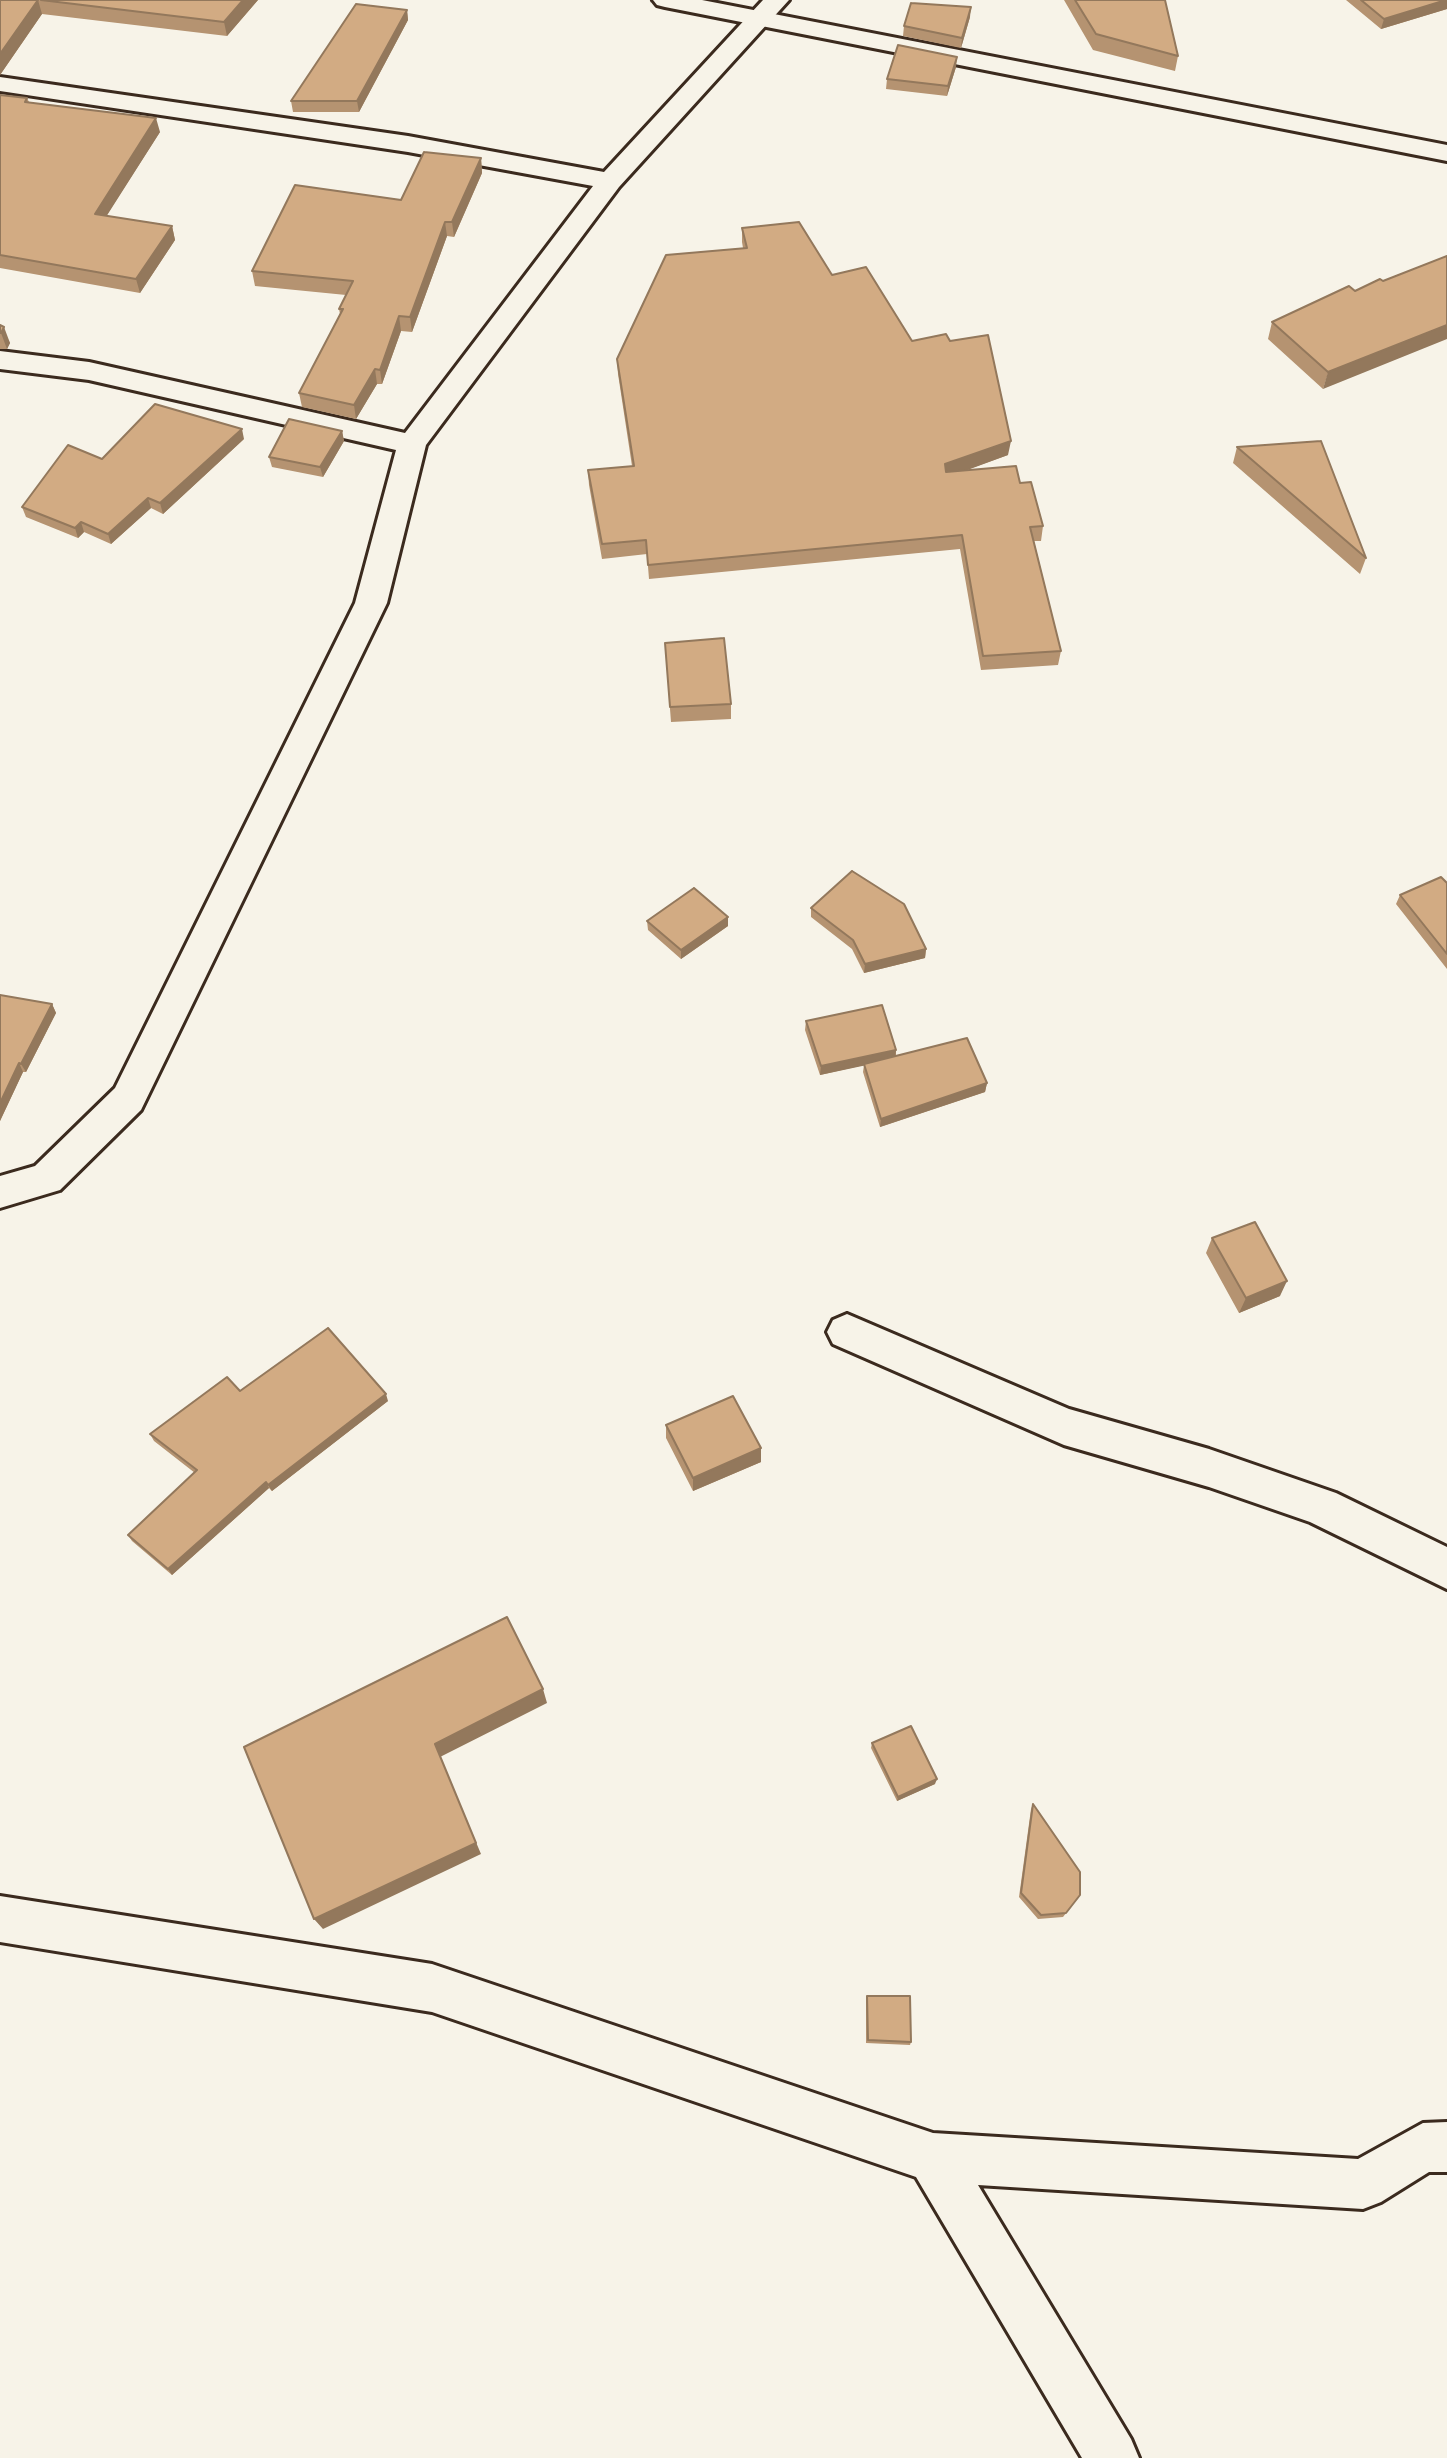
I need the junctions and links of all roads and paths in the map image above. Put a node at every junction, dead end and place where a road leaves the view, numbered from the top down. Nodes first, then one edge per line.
1 (665, 0) edge
2 (777, 0) edge
3 (756, 19) junction
4 (0, 84) edge
5 (1447, 153) edge
6 (610, 181) junction
7 (0, 360) edge
8 (412, 444) junction
9 (0, 1192) edge
10 (847, 1332) dead end
11 (1447, 1569) edge
12 (0, 1919) edge
13 (1447, 2147) edge
14 (933, 2158) junction
15 (1112, 2458) edge

1 - 3 street
2 - 3 street
3 - 5 street
3 - 6 street
4 - 6 street
6 - 8 street
7 - 8 street
8 - 9 street
10 - 11 street
12 - 14 street
13 - 14 street
14 - 15 street

